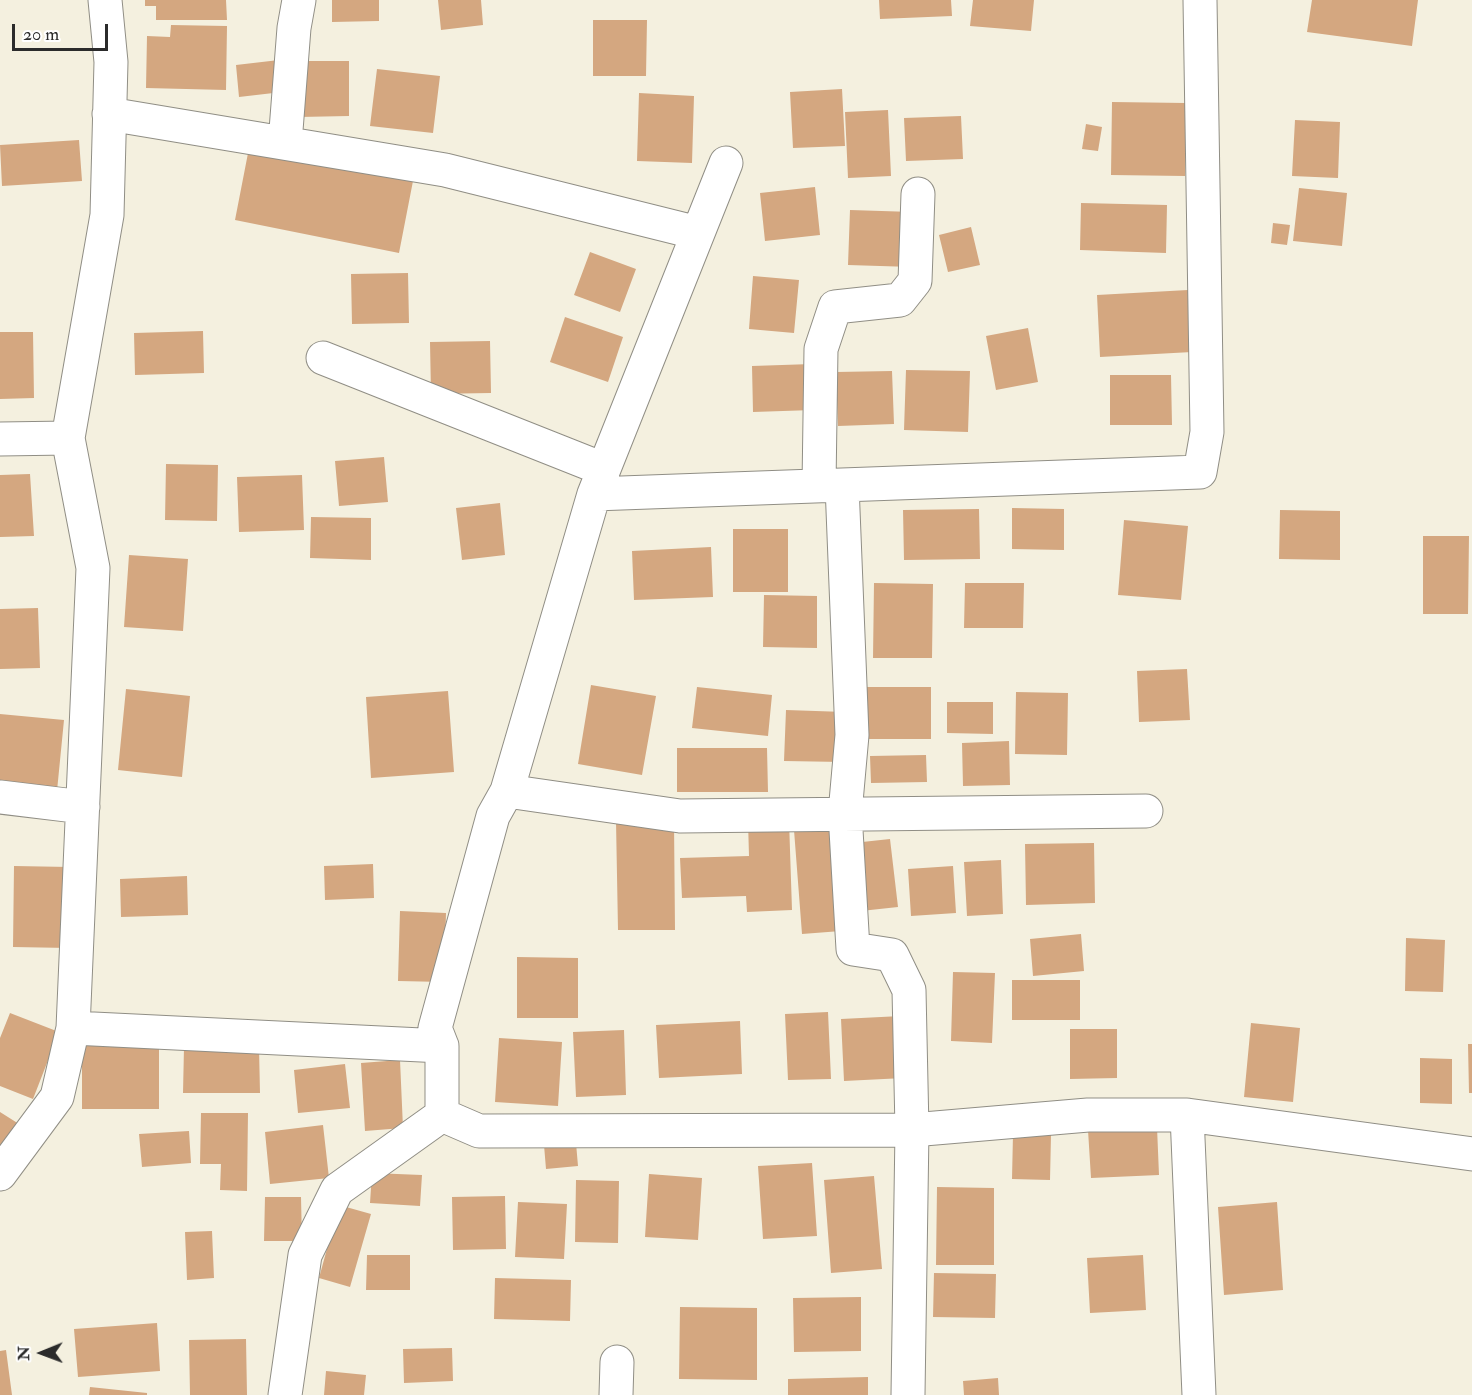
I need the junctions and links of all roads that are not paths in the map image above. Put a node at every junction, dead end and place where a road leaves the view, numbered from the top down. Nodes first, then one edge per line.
1 (105, 0) edge
2 (298, 0) edge
3 (1200, 0) edge
4 (109, 114) junction
5 (285, 143) junction
6 (726, 163) dead end
7 (918, 194) dead end
8 (698, 233) junction
9 (323, 358) dead end
10 (0, 438) edge
11 (68, 438) junction
12 (598, 482) junction
13 (830, 485) junction
14 (507, 790) junction
15 (0, 797) edge
16 (83, 807) junction
17 (1146, 811) dead end
18 (845, 813) junction
19 (73, 1028) junction
20 (442, 1046) junction
21 (442, 1115) junction
22 (1187, 1115) junction
23 (912, 1130) junction
24 (1472, 1154) edge
25 (0, 1174) edge
26 (617, 1362) dead end
27 (285, 1395) edge
28 (616, 1395) edge
29 (908, 1395) edge
30 (1199, 1395) edge

1 - 4 street
2 - 5 street
3 - 13 street
4 - 5 street
4 - 11 street
5 - 8 street
6 - 8 street
7 - 13 street
8 - 12 street
9 - 12 street
10 - 11 street
11 - 16 street
12 - 13 street
12 - 14 street
13 - 18 street
14 - 18 street
14 - 20 street
15 - 16 street
16 - 19 street
17 - 18 street
18 - 23 street
19 - 20 street
19 - 25 street
20 - 21 street
21 - 23 street
21 - 27 street
22 - 23 street
22 - 24 street
22 - 30 street
23 - 29 street
26 - 28 street

